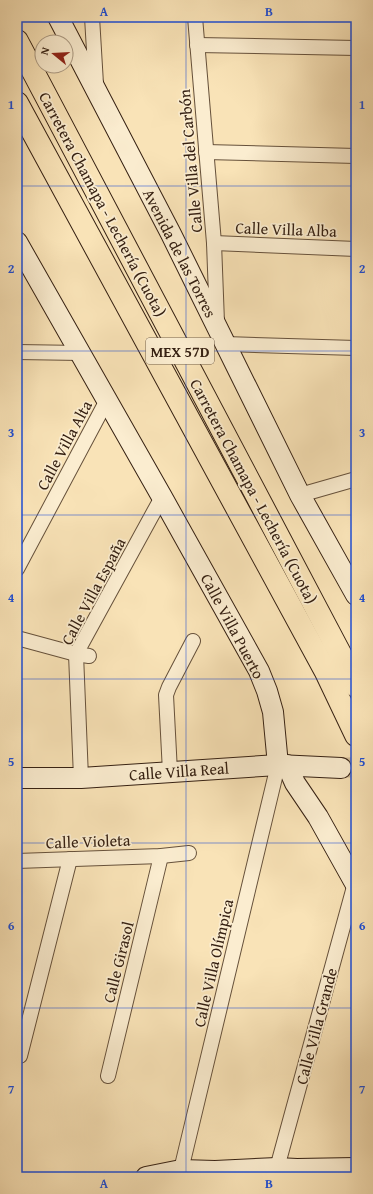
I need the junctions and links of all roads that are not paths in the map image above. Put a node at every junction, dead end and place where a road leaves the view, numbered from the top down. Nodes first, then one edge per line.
1 (58, 17) edge
2 (92, 17) edge
3 (195, 17) edge
4 (17, 41) edge
5 (197, 45) junction
6 (356, 48) edge
7 (96, 93) junction
8 (17, 103) edge
9 (206, 152) junction
10 (356, 156) edge
11 (17, 242) edge
12 (214, 243) junction
13 (356, 249) edge
14 (221, 336) junction
15 (356, 348) edge
16 (81, 353) junction
17 (18, 355) edge
18 (107, 400) junction
19 (356, 479) edge
20 (300, 495) junction
21 (162, 497) junction
22 (17, 569) edge
23 (354, 587) edge
24 (17, 638) edge
25 (193, 641) dead end
26 (83, 655) junction
27 (356, 686) edge
28 (356, 735) edge
29 (282, 765) junction
30 (341, 768) tunnel mouth
31 (170, 772) junction
32 (17, 778) edge
33 (81, 778) junction
34 (189, 853) dead end
35 (161, 856) junction
36 (70, 859) junction
37 (17, 861) edge
38 (356, 884) edge
39 (20, 1056) dead end
40 (108, 1076) dead end
41 (356, 1168) edge
42 (181, 1170) junction
43 (290, 1172) edge
44 (216, 1174) edge
45 (146, 1177) edge

1 - 7 street, Avenida de las Torres
2 - 7 street
3 - 5 street, Calle Villa del Carbón
4 - 27 highway, Carretera Chamapa - Lechería (Cuota) / MEX 57D
5 - 6 street
5 - 9 street, Calle Villa del Carbón
7 - 14 street, Avenida de las Torres
8 - 28 highway, Carretera Chamapa - Lechería (Cuota) / MEX 57D
9 - 10 street
9 - 12 street, Calle Villa del Carbón
11 - 16 street, Calle Villa Puerto
12 - 13 street, Calle Villa Alba
12 - 14 street, Calle Villa del Carbón
14 - 15 street
14 - 20 street, Avenida de las Torres
16 - 17 street
16 - 18 street, Calle Villa Puerto
18 - 21 street, Calle Villa Puerto
18 - 22 street, Calle Villa Alta
19 - 20 street
20 - 23 street, Avenida de las Torres
21 - 26 street, Calle Villa España
21 - 29 street, Calle Villa Puerto
24 - 26 street
25 - 31 street
26 - 33 street, Calle Villa España
29 - 30 street, Calle Villa Real
29 - 31 street, Calle Villa Real
29 - 38 street, Calle Villa Grande
29 - 42 street, Calle Villa Olímpica
31 - 33 street, Calle Villa Real
32 - 33 street, Calle Villa Real
34 - 35 street, Calle Violeta
35 - 36 street, Calle Violeta
35 - 40 street, Calle Girasol
36 - 37 street, Calle Violeta
36 - 39 street
38 - 43 street, Calle Villa Grande
41 - 43 street
42 - 44 street
42 - 45 street
43 - 44 street

